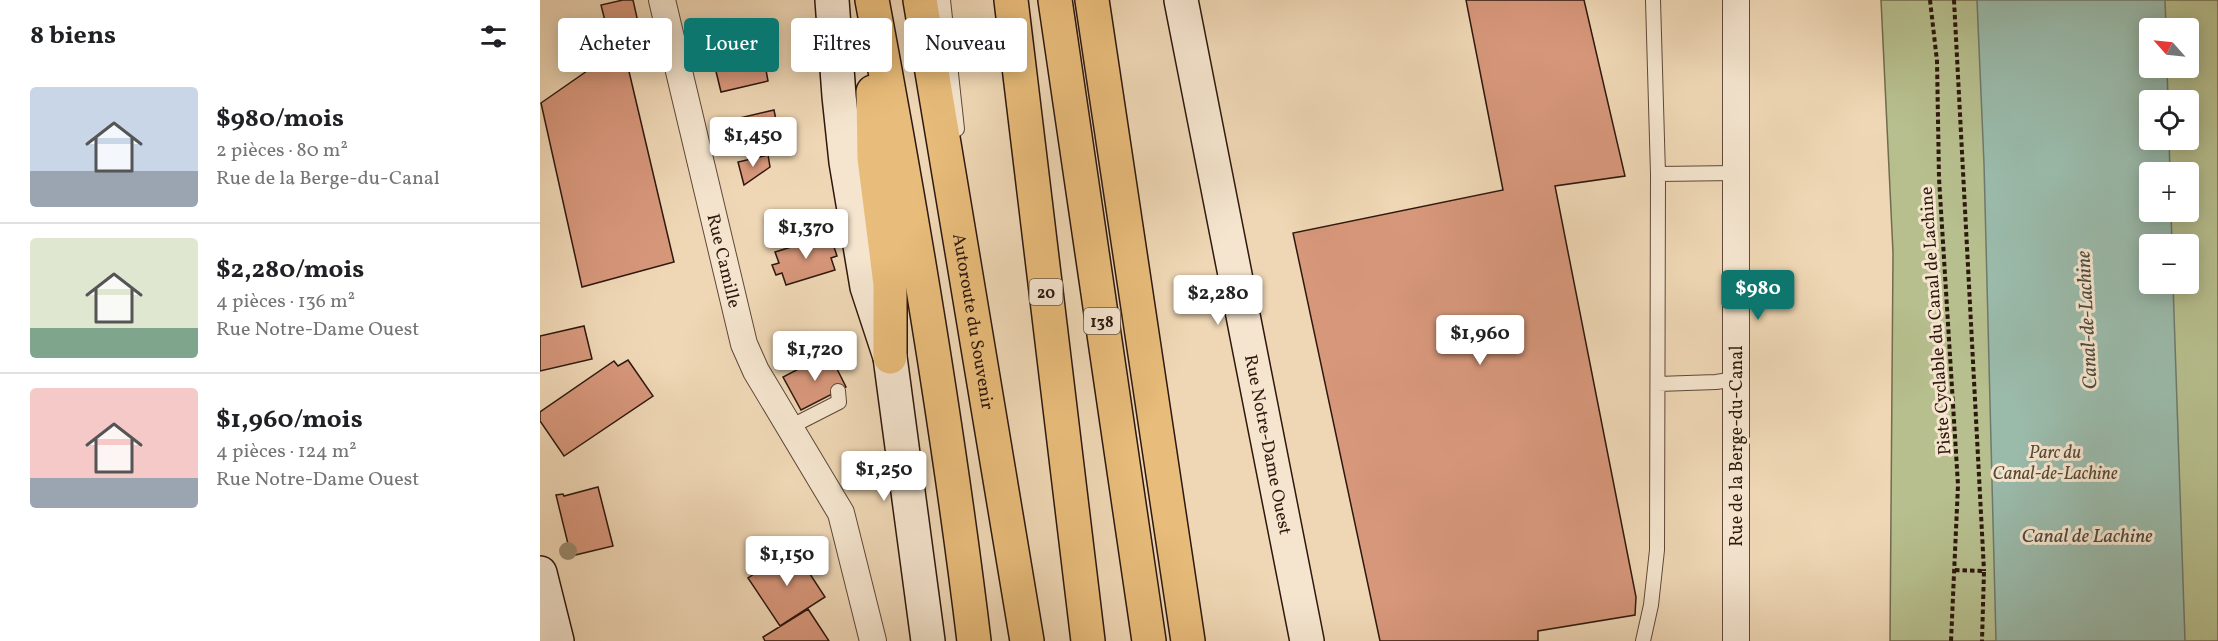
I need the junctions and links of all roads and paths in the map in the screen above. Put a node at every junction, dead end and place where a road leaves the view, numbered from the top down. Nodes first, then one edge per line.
1 (662, 0) edge
2 (832, 0) edge
3 (871, 0) edge
4 (920, 0) edge
5 (943, 0) edge
6 (1011, 0) edge
7 (1055, 0) edge
8 (1092, 0) edge
9 (1181, 0) edge
10 (1653, 0) edge
11 (1736, 0) edge
12 (1930, 0) edge
13 (1954, 0) edge
14 (958, 139) dead end
15 (961, 162) dead end
16 (1736, 173) junction
17 (1658, 174) junction
18 (890, 357) junction
19 (983, 370) junction
20 (1736, 379) junction
21 (1658, 384) junction
22 (838, 391) dead end
23 (790, 428) junction
24 (1955, 570) junction
25 (1984, 571) junction
26 (540, 573) edge
27 (557, 641) edge
28 (873, 641) edge
29 (928, 641) edge
30 (974, 641) edge
31 (1027, 641) edge
32 (1088, 641) edge
33 (1149, 641) edge
34 (1188, 641) edge
35 (1307, 641) edge
36 (1643, 641) edge
37 (1736, 641) edge
38 (1951, 641) edge
39 (1982, 641) edge

1 - 23 street, Rue Camille
2 - 18 main road
3 - 18 highway
3 - 30 highway
4 - 19 highway, Autoroute du Souvenir
5 - 14 lane
6 - 32 highway, 20
7 - 33 highway, 138
8 - 34 highway
9 - 35 main road, Rue Notre-Dame Ouest
10 - 17 lane
11 - 16 street, Rue de la Berge-du-Canal
12 - 24 path, Piste Cyclable du Canal de Lachine
13 - 25 path
15 - 19 lane
16 - 17 lane
16 - 20 street, Rue de la Berge-du-Canal
17 - 21 lane
18 - 29 main road
19 - 31 highway, Autoroute du Souvenir
20 - 21 lane
20 - 37 street, Rue de la Berge-du-Canal
21 - 36 lane
22 - 23 lane
23 - 28 street, Rue Camille
24 - 25 path
24 - 38 path, Piste Cyclable du Canal de Lachine
25 - 39 path
26 - 27 main road

